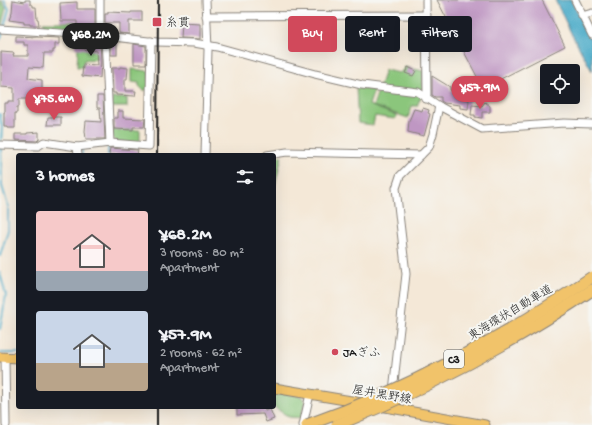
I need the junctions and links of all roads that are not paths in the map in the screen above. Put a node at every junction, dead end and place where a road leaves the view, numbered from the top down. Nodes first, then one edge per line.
1 (100, 0) edge
2 (206, 0) edge
3 (426, 0) edge
4 (575, 0) edge
5 (592, 13) edge
6 (427, 15) junction
7 (206, 16) junction
8 (582, 16) junction
9 (0, 29) edge
10 (592, 35) edge
11 (103, 36) junction
12 (151, 41) junction
13 (208, 45) junction
14 (426, 99) junction
15 (439, 106) junction
16 (592, 124) edge
17 (110, 143) junction
18 (1, 145) edge
19 (77, 147) junction
20 (78, 153) edge
21 (205, 153) edge
22 (276, 154) edge
23 (421, 155) junction
24 (592, 277) edge
25 (592, 290) edge
26 (2, 357) edge
27 (16, 358) edge
28 (276, 388) edge
29 (310, 394) junction
30 (392, 408) junction
31 (6, 425) edge
32 (304, 425) edge
33 (308, 425) edge
34 (337, 425) edge
35 (485, 425) edge

1 - 11 street
2 - 7 street
3 - 6 street
4 - 8 street
5 - 8 street
6 - 7 street
6 - 14 street
7 - 13 street
8 - 10 street
9 - 11 street
11 - 12 street
11 - 17 street
12 - 13 street
12 - 17 street
13 - 14 street
13 - 21 street
14 - 15 street
15 - 16 street
15 - 23 street
17 - 19 street
18 - 19 street
19 - 20 street
22 - 23 street
23 - 30 street
24 - 33 highway, 東海環状自動車道 / C3, bridge
25 - 34 highway, 東海環状自動車道 / C3, bridge
26 - 27 main road
26 - 31 street
28 - 29 main road, 屋井黒野線
29 - 30 main road, 屋井黒野線
29 - 32 street
30 - 35 main road, 屋井黒野線

